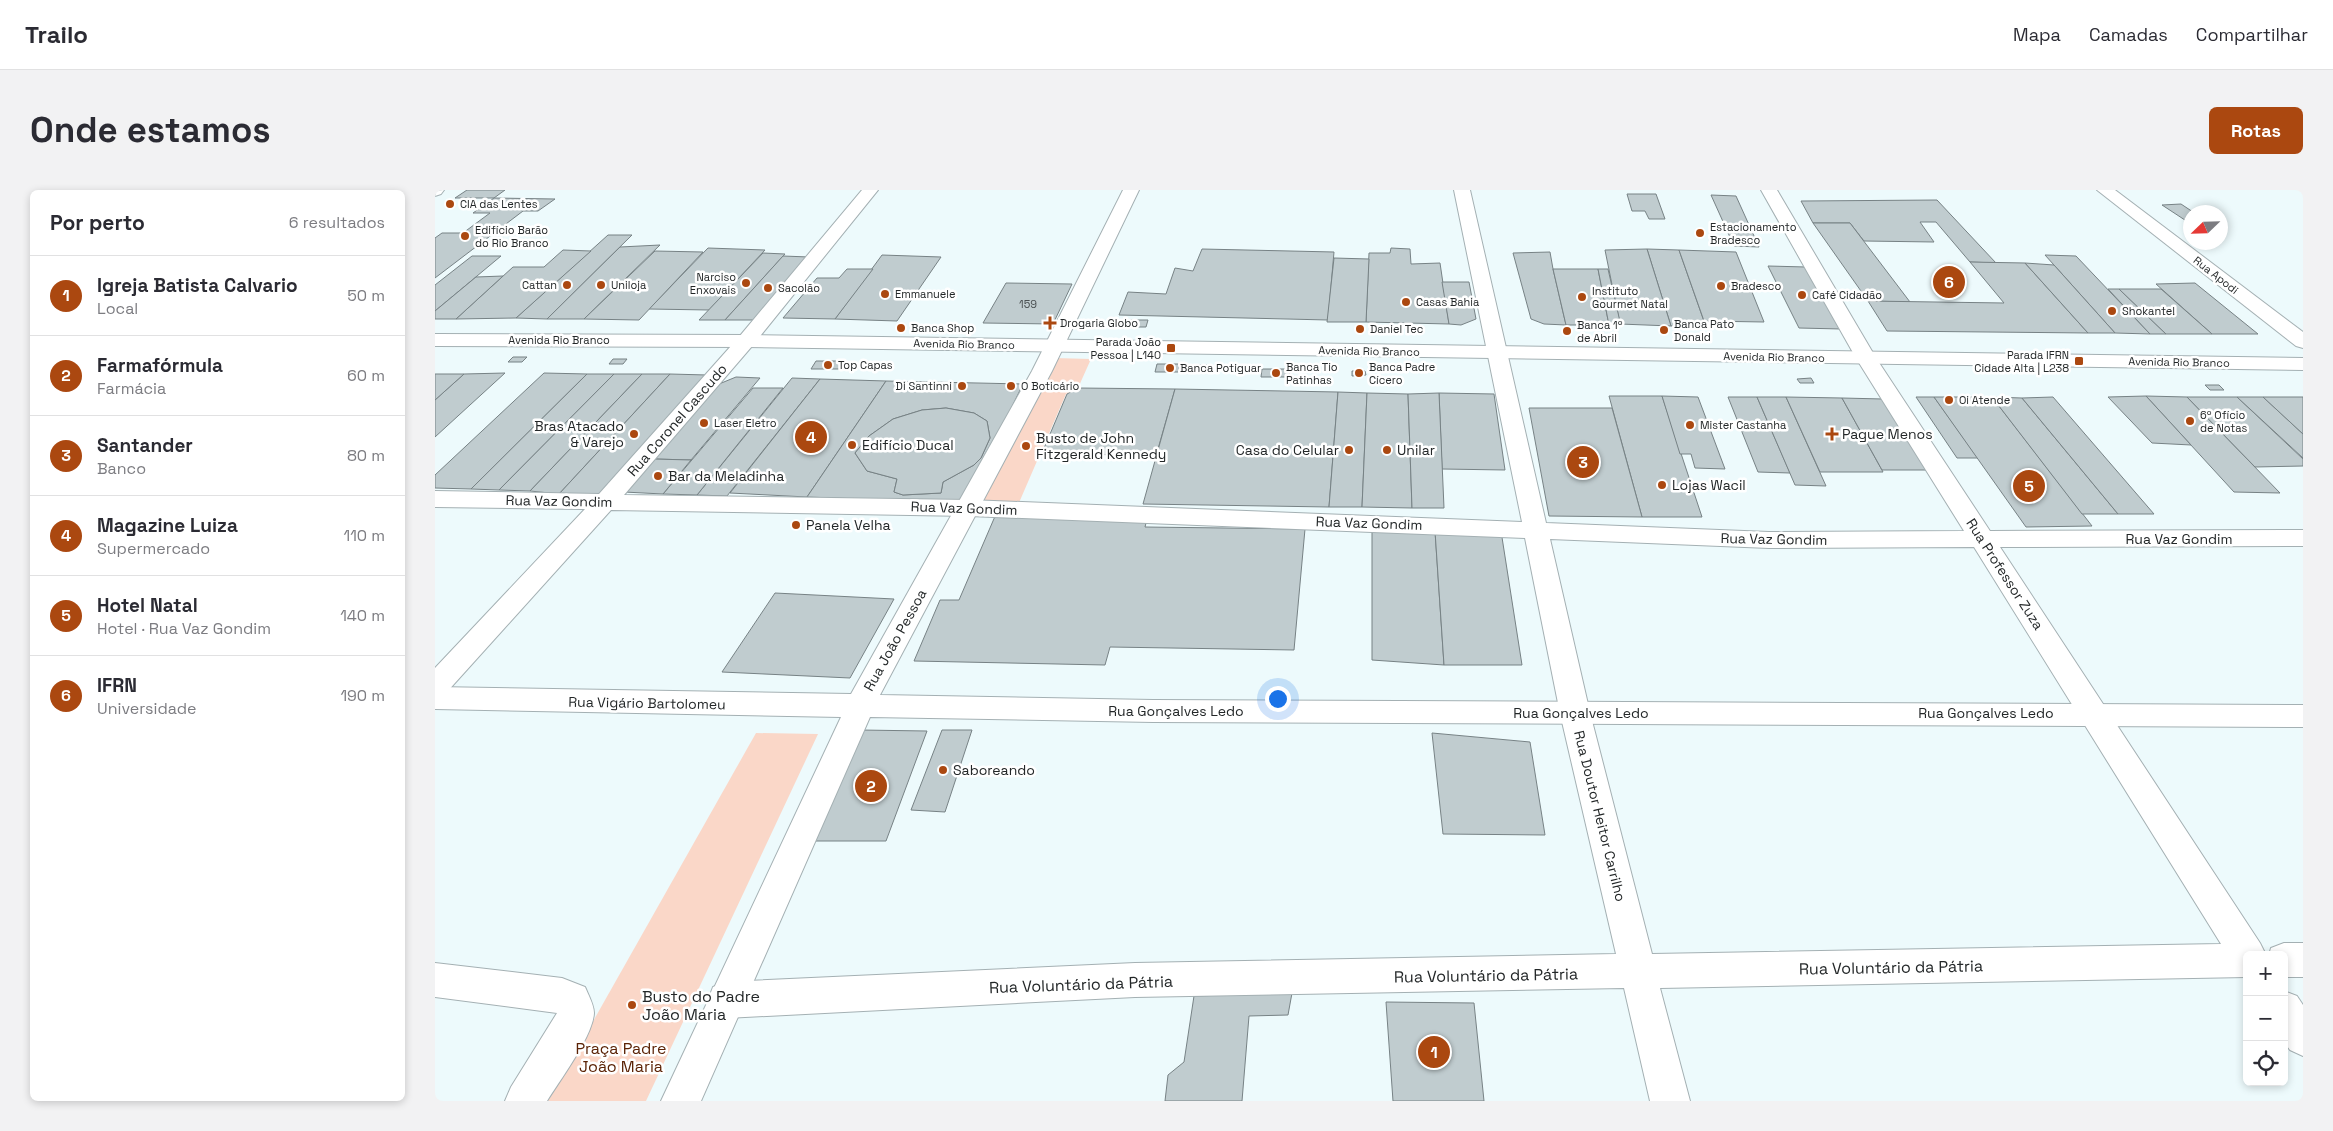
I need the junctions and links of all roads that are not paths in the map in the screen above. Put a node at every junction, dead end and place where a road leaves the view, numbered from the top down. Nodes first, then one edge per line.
1 (870, 190) edge
2 (1131, 190) edge
3 (1462, 190) edge
4 (1769, 190) edge
5 (2105, 190) edge
6 (435, 340) edge
7 (745, 341) junction
8 (2303, 342) edge
9 (1055, 346) junction
10 (1499, 353) junction
11 (1866, 358) junction
12 (2303, 364) edge
13 (435, 499) edge
14 (605, 502) junction
15 (969, 508) junction
16 (1535, 530) junction
17 (2303, 538) edge
18 (1983, 541) junction
19 (435, 686) edge
20 (435, 698) edge
21 (860, 707) junction
22 (1575, 713) junction
23 (2095, 713) junction
24 (2303, 716) edge
25 (2245, 951) edge
26 (2243, 960) edge
27 (2288, 960) edge
28 (2303, 960) edge
29 (1639, 972) junction
30 (435, 980) edge
31 (726, 1000) junction
32 (2288, 1015) edge
33 (2303, 1037) edge
34 (525, 1101) edge
35 (681, 1101) edge
36 (1670, 1101) edge

1 - 7 street, Rua Coronel Cascudo
2 - 9 street, Rua João Pessoa
3 - 10 street, Rua Doutor Heitor Carrilho
4 - 11 street, Rua Professor Zuza
5 - 8 street, Rua Apodi
6 - 7 street, Avenida Rio Branco
7 - 9 street, Avenida Rio Branco
7 - 14 street, Rua Coronel Cascudo
9 - 10 street, Avenida Rio Branco
9 - 15 street, Rua João Pessoa
10 - 11 street, Avenida Rio Branco
10 - 16 street, Rua Doutor Heitor Carrilho
11 - 12 street, Avenida Rio Branco
11 - 18 street, Rua Professor Zuza
13 - 14 street, Rua Vaz Gondim
14 - 15 street, Rua Vaz Gondim
14 - 19 street, Rua Coronel Cascudo
15 - 16 street, Rua Vaz Gondim
15 - 21 street, Rua João Pessoa
16 - 18 street, Rua Vaz Gondim
16 - 22 street, Rua Doutor Heitor Carrilho
17 - 18 street, Rua Vaz Gondim
18 - 23 street, Rua Professor Zuza
20 - 21 street, Rua Vigário Bartolomeu
21 - 22 street, Rua Gonçalves Ledo
21 - 31 street, Rua João Pessoa
22 - 23 street, Rua Gonçalves Ledo
22 - 29 street, Rua Doutor Heitor Carrilho
23 - 24 street, Rua Gonçalves Ledo
23 - 25 street, Rua Professor Zuza
26 - 29 street, Rua Voluntário da Pátria
27 - 28 street
29 - 31 street, Rua Voluntário da Pátria
29 - 36 street, Rua Doutor Heitor Carrilho
30 - 34 street
31 - 35 street, Rua João Pessoa
32 - 33 street

